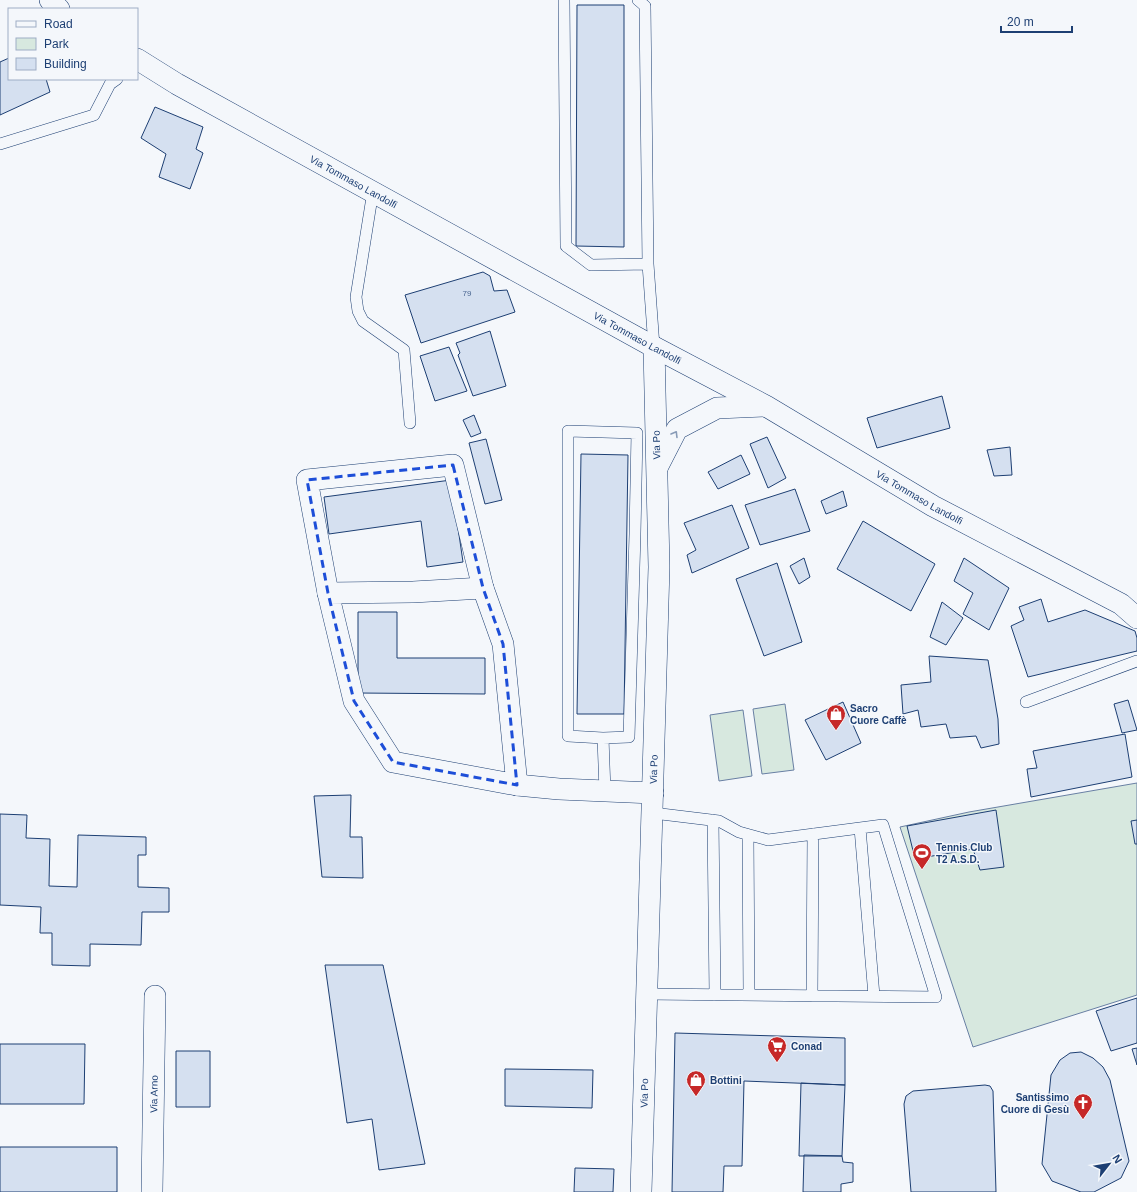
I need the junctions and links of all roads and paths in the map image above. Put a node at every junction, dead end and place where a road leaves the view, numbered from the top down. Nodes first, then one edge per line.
1 (50, 0) edge
2 (564, 0) edge
3 (638, 0) edge
4 (58, 8) edge
5 (138, 62) edge
6 (116, 80) edge
7 (0, 144) edge
8 (373, 191) junction
9 (648, 264) junction
10 (654, 347) junction
11 (766, 406) junction
12 (410, 423) dead end
13 (657, 469) junction
14 (483, 588) junction
15 (328, 593) junction
16 (1137, 618) edge
17 (1137, 661) edge
18 (1026, 702) dead end
19 (602, 738) junction
20 (517, 785) junction
21 (605, 791) junction
22 (653, 803) junction
23 (713, 820) junction
24 (860, 828) junction
25 (813, 834) junction
26 (748, 835) junction
27 (647, 994) junction
28 (715, 995) junction
29 (749, 995) junction
30 (155, 996) dead end
31 (812, 996) junction
32 (874, 996) junction
33 (152, 1192) edge
34 (641, 1192) edge

1 - 4 street
2 - 9 lane
3 - 9 lane
5 - 8 street, Via Tommaso Landolfi
6 - 7 lane
8 - 10 street, Via Tommaso Landolfi
8 - 12 lane
9 - 10 lane
10 - 11 street, Via Tommaso Landolfi
10 - 13 street, Via Po
13 -> 11 street
11 - 16 street, Via Tommaso Landolfi
13 - 22 street, Via Po
14 - 15 street
14 - 15 street
14 - 20 street
15 - 20 street
17 - 18 lane
19 - 19 lane
19 - 21 lane
20 - 21 street
21 - 22 street
22 - 23 lane
22 - 27 street, Via Po
23 - 26 lane
23 - 28 lane
24 - 25 lane
24 - 32 lane
24 - 32 lane
25 - 26 lane
25 - 31 lane
26 - 29 lane
27 - 28 lane
27 - 34 street, Via Po
28 - 29 lane
29 - 31 lane
30 - 33 street, Via Arno
31 - 32 lane

